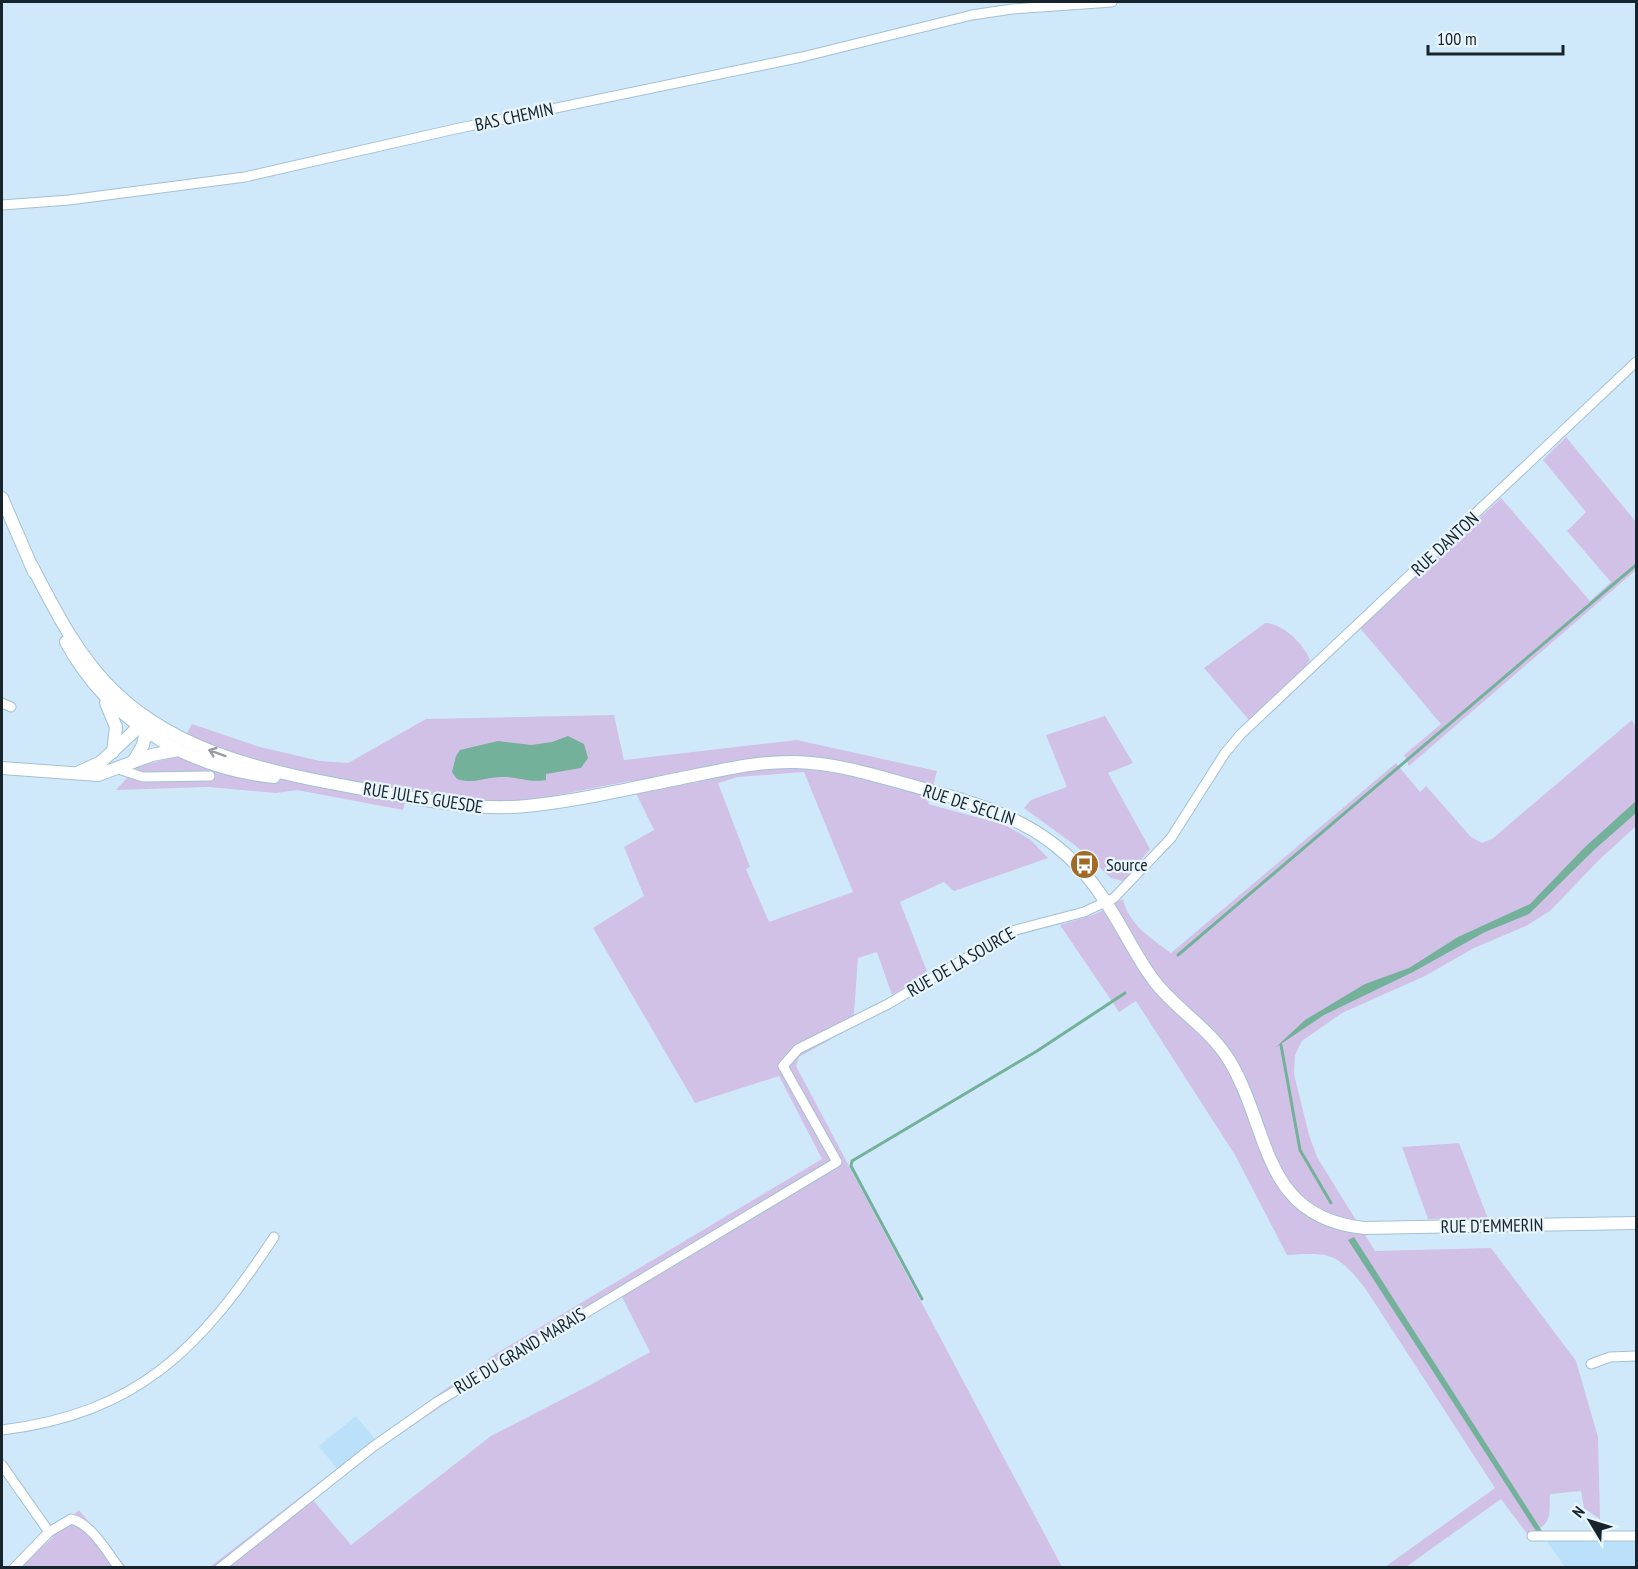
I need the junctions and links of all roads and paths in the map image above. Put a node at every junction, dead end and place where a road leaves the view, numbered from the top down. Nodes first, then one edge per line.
1 (1112, 2) edge
2 (1029, 5) edge
3 (2, 205) edge
4 (1636, 362) edge
5 (2, 498) edge
6 (32, 566) junction
7 (95, 687) junction
8 (2, 703) edge
9 (11, 708) dead end
10 (1252, 724) joint
11 (145, 726) junction
12 (179, 750) junction
13 (113, 753) junction
14 (133, 763) junction
15 (2, 768) edge
16 (118, 769) junction
17 (72, 773) junction
18 (210, 776) dead end
19 (314, 780) junction
20 (532, 805) joint
21 (1107, 903) junction
22 (837, 1162) joint
23 (1636, 1223) edge
24 (1348, 1226) joint
25 (274, 1236) dead end
26 (1636, 1356) edge
27 (1591, 1364) dead end
28 (2, 1430) edge
29 (2, 1465) edge
30 (50, 1532) junction
31 (1533, 1535) dead end
32 (1636, 1536) edge
33 (14, 1568) edge
34 (119, 1568) edge
35 (220, 1568) edge

1 - 2 street, BAS CHEMIN
2 - 3 street, BAS CHEMIN
4 - 10 street, RUE DANTON
5 - 6 main road
6 - 7 main road
6 - 11 main road
7 - 11 main road
7 - 13 main road
8 - 9 street
10 - 21 street, RUE DE LA SOURCE
11 - 12 main road, RUE JULES GUESDE
11 - 13 main road
11 - 14 main road
19 -> 11 main road, RUE JULES GUESDE
12 - 14 main road
12 - 19 main road, RUE JULES GUESDE
13 - 16 main road
13 - 17 main road
14 - 16 main road
15 - 17 main road
16 - 17 main road
16 - 18 street
19 - 20 main road, RUE JULES GUESDE
20 - 21 main road, RUE DE SECLIN
21 - 22 street, RUE DE LA SOURCE
21 - 24 main road, RUE DE SECLIN
22 - 35 street, RUE DU GRAND MARAIS
23 - 24 main road, RUE D'EMMERIN
25 - 28 street
26 - 27 street
29 - 30 street
30 - 33 street
30 - 34 street
31 - 32 street

